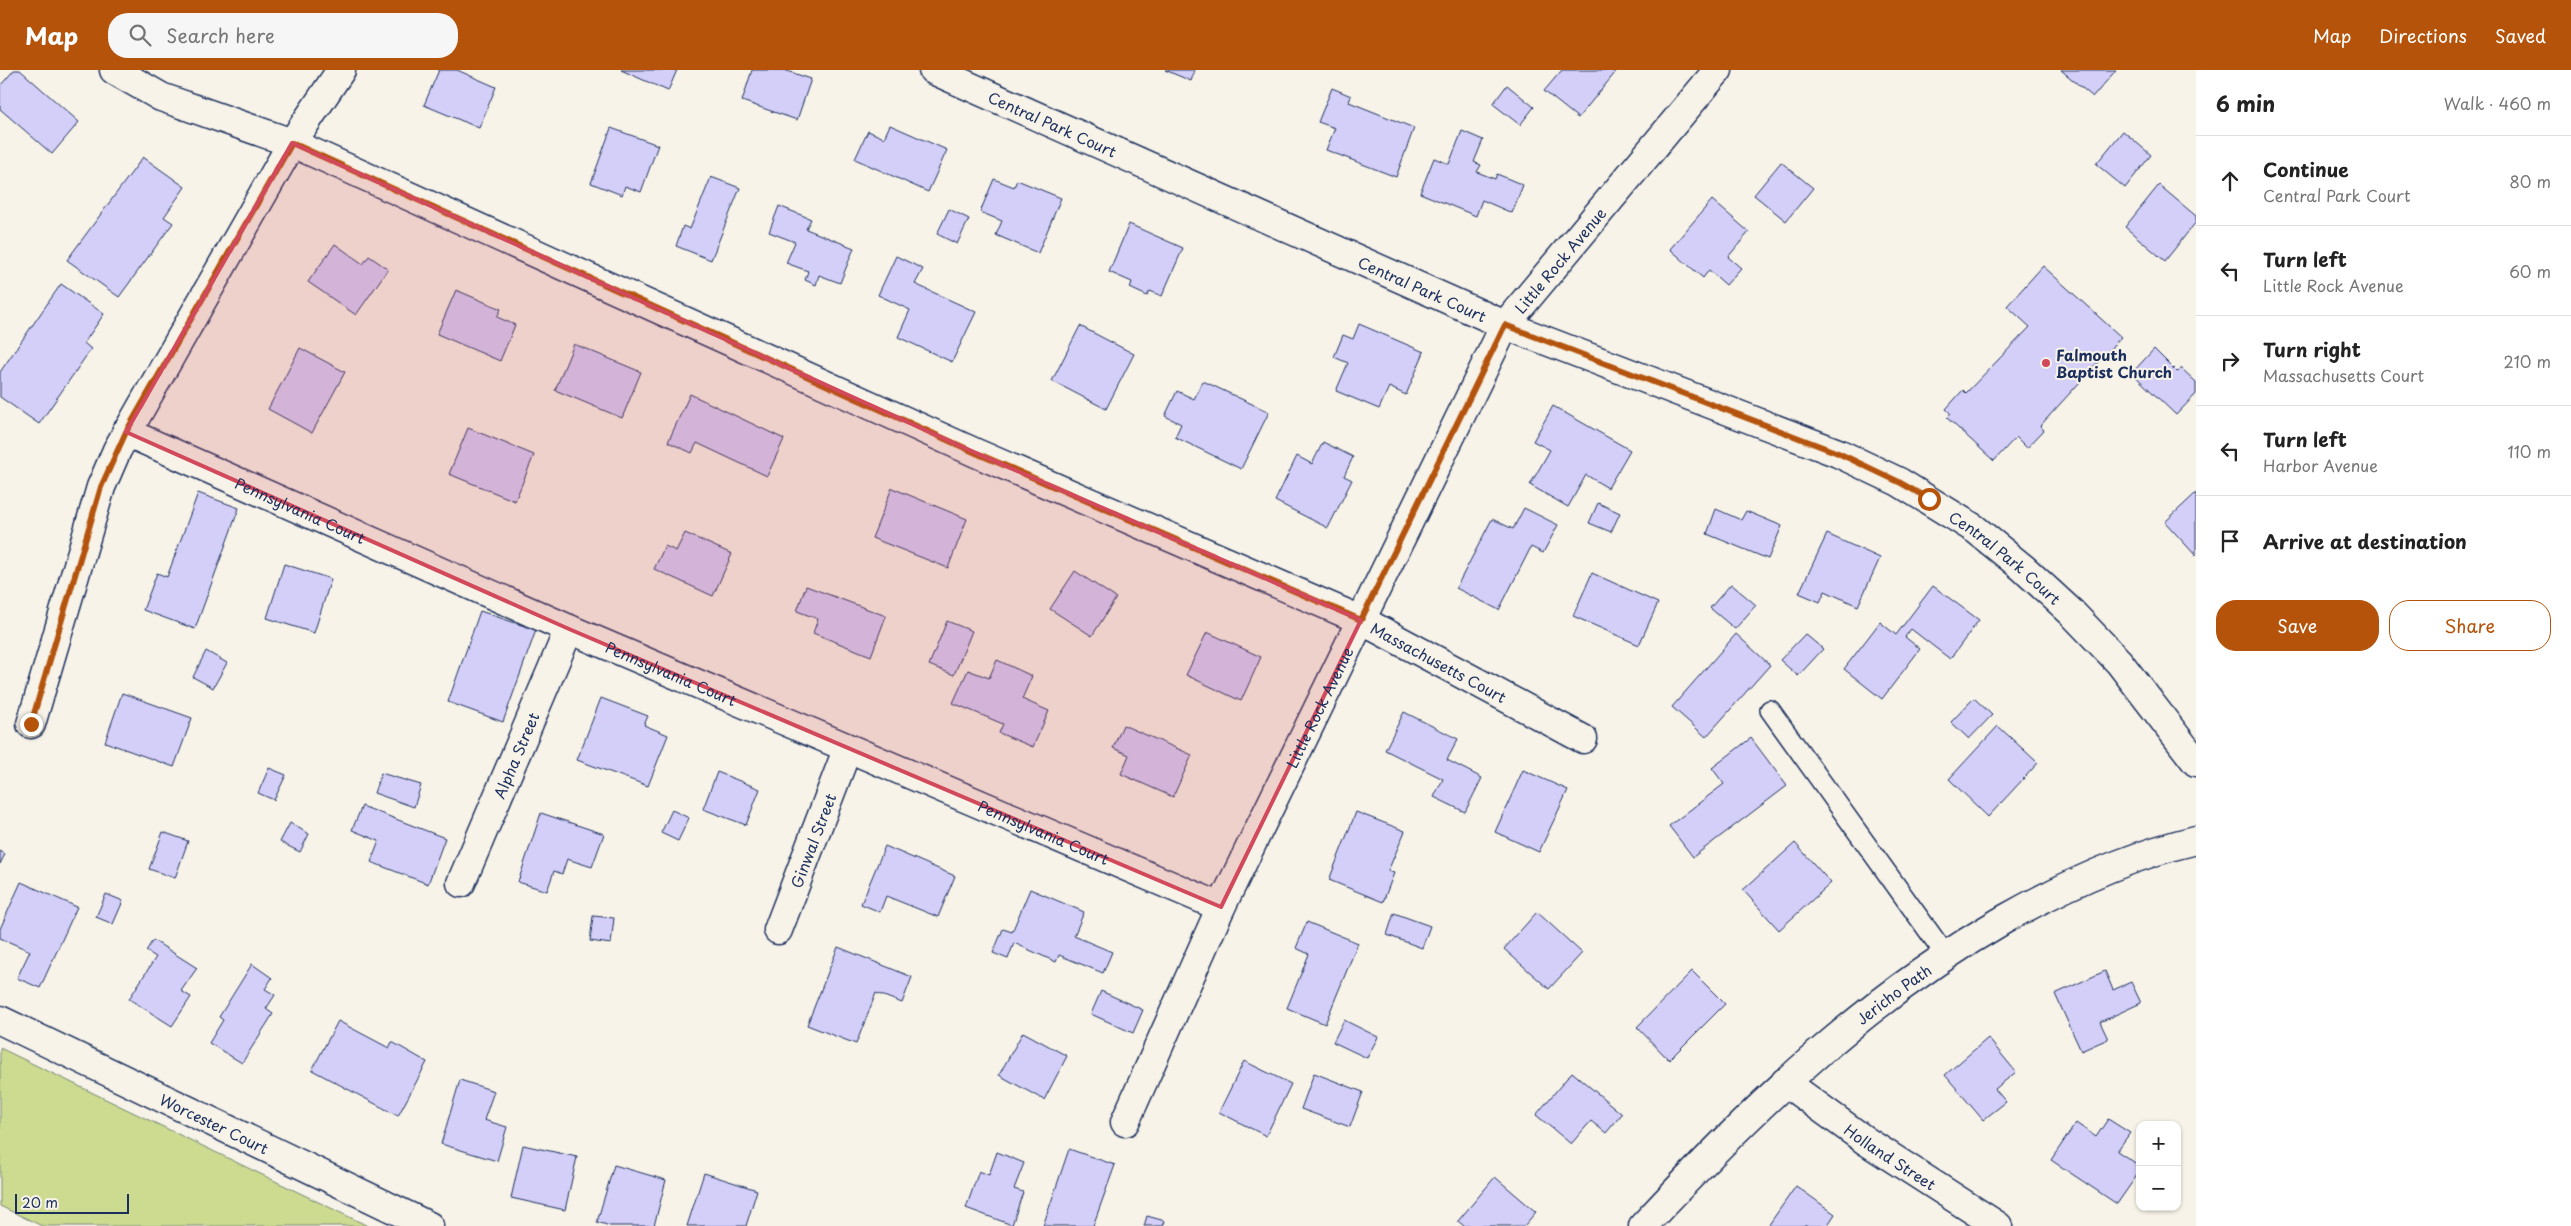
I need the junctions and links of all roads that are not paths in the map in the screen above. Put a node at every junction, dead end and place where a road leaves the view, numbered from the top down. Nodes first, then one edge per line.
1 (114, 70) edge
2 (341, 70) edge
3 (933, 70) edge
4 (1718, 70) edge
5 (292, 143) junction
6 (1505, 325) junction
7 (126, 432) junction
8 (1361, 620) junction
9 (569, 629) junction
10 (1770, 710) dead end
11 (31, 724) dead end
12 (1583, 739) dead end
13 (847, 750) junction
14 (2196, 762) edge
15 (2196, 840) edge
16 (461, 882) dead end
17 (1221, 907) junction
18 (778, 930) dead end
19 (1945, 954) junction
20 (0, 1020) edge
21 (1786, 1082) junction
22 (1125, 1122) dead end
23 (429, 1226) edge
24 (1643, 1226) edge
25 (1998, 1226) edge

1 - 5 street, Massachusetts Court
2 - 5 street
3 - 6 street, Central Park Court
4 - 6 street, Little Rock Avenue
5 - 7 street
5 - 8 street, Massachusetts Court
6 - 8 street, Little Rock Avenue
6 - 14 street, Central Park Court
7 - 9 street, Pennsylvania Court
7 - 11 street
8 - 12 street, Massachusetts Court
8 - 17 street, Little Rock Avenue
9 - 13 street, Pennsylvania Court
9 - 16 street, Alpha Street
10 - 19 lane
13 - 17 street, Pennsylvania Court
13 - 18 street, Ginwal Street
15 - 19 street, Jericho Path
17 - 22 street, Little Rock Avenue
19 - 21 street, Jericho Path
20 - 23 street, Worcester Court
21 - 24 street, Jericho Path
21 - 25 street, Holland Street

